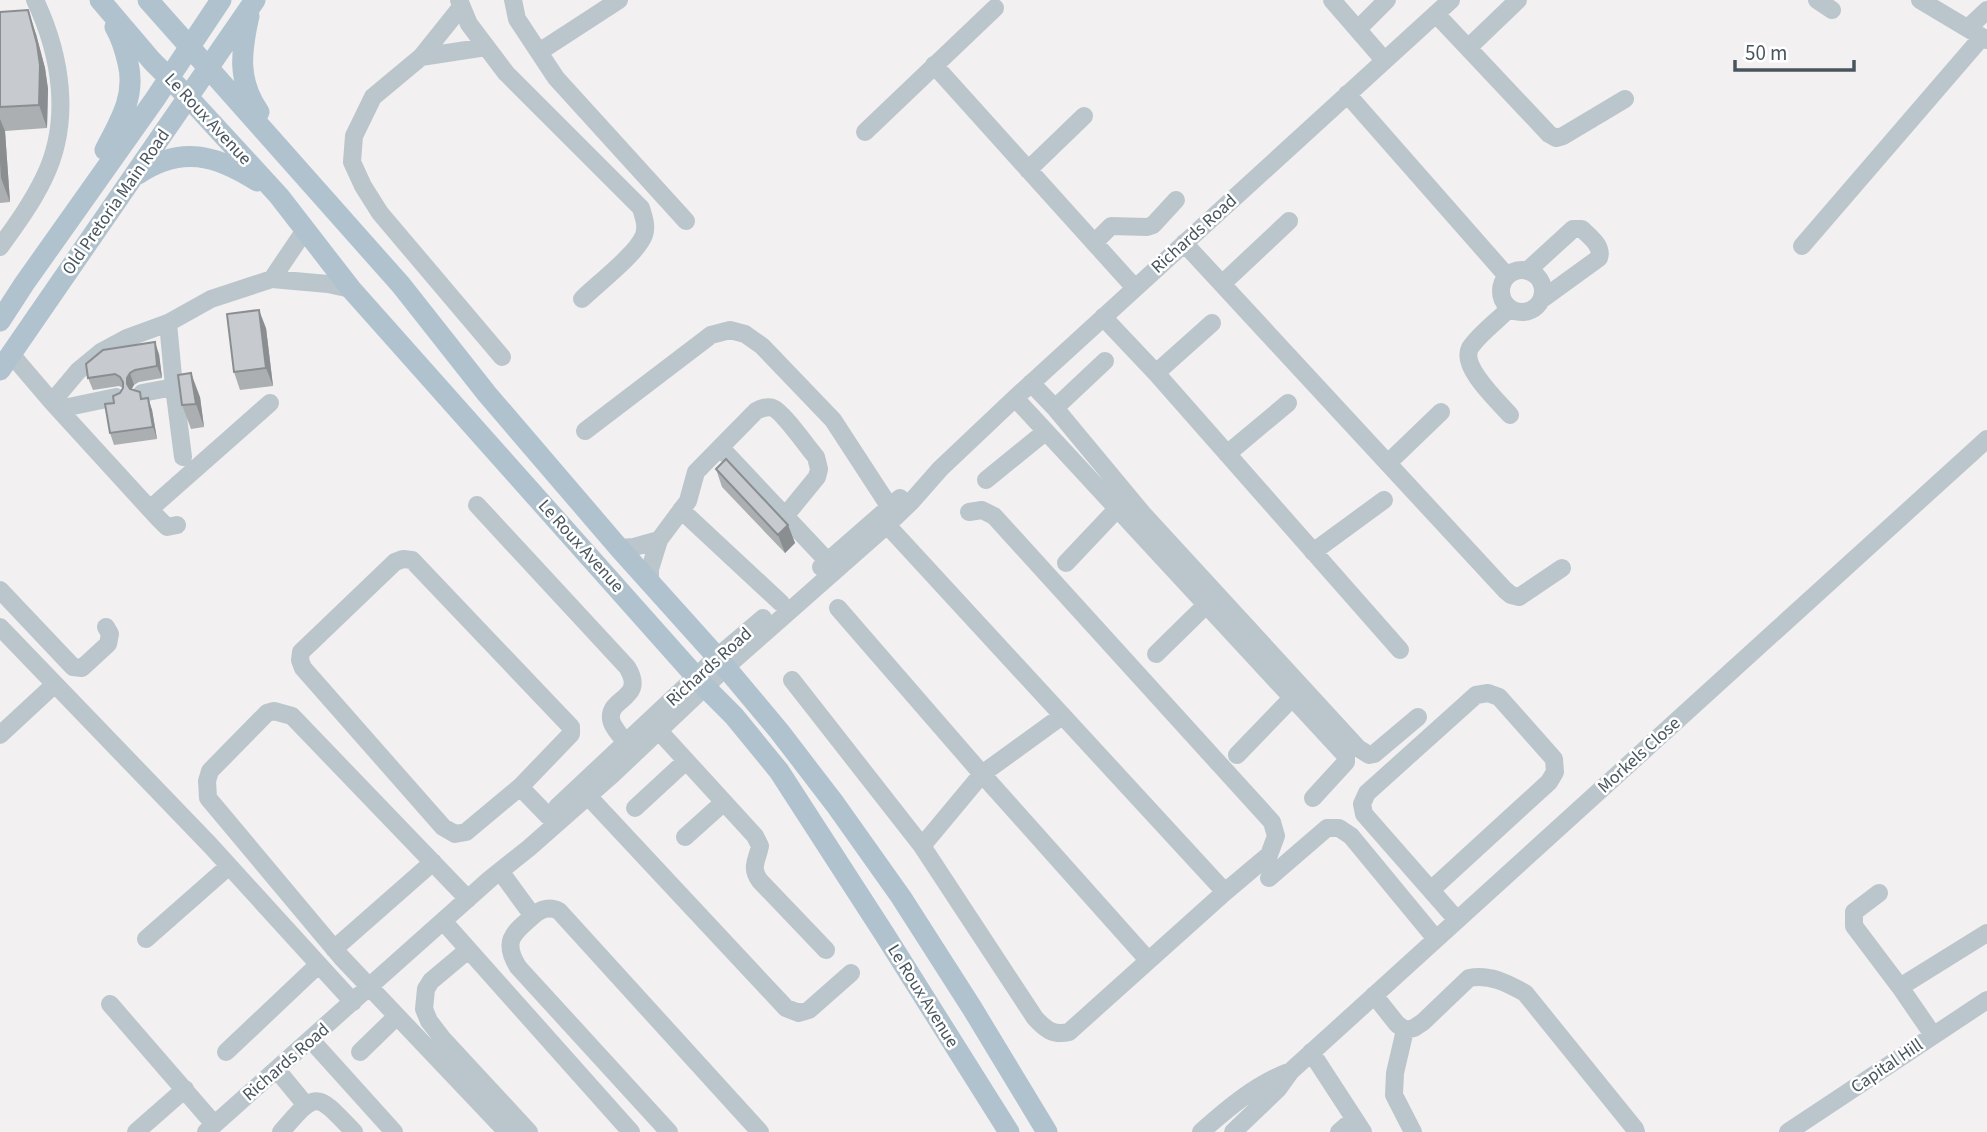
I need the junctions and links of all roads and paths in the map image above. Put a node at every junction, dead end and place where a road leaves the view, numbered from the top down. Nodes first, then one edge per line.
1 (35, 0) edge
2 (99, 0) edge
3 (148, 0) edge
4 (221, 0) edge
5 (256, 0) edge
6 (513, 0) edge
7 (619, 0) edge
8 (1332, 0) edge
9 (1387, 0) edge
10 (1451, 0) edge
11 (1518, 0) edge
12 (1920, 0) edge
13 (460, 4) edge
14 (995, 8) dead end
15 (1987, 10) edge
16 (1436, 14) junction
17 (1358, 29) junction
18 (1979, 35) edge
19 (188, 46) junction
20 (486, 47) junction
21 (1468, 48) junction
22 (539, 52) junction
23 (421, 57) junction
24 (1384, 60) junction
25 (934, 65) junction
26 (208, 69) junction
27 (169, 76) junction
28 (1347, 94) junction
29 (188, 97) junction
30 (1625, 99) dead end
31 (1084, 116) dead end
32 (865, 132) dead end
33 (271, 140) junction
34 (1028, 170) junction
35 (133, 177) junction
36 (279, 196) junction
37 (1176, 200) dead end
38 (686, 221) dead end
39 (1289, 221) dead end
40 (305, 230) junction
41 (54, 241) junction
42 (1094, 243) junction
43 (1184, 243) junction
44 (1802, 246) dead end
45 (0, 247) edge
46 (1527, 271) junction
47 (1507, 276) junction
48 (272, 279) junction
49 (1222, 285) junction
50 (1135, 288) junction
51 (351, 289) junction
52 (582, 299) dead end
53 (1541, 300) junction
54 (1509, 309) junction
55 (1103, 317) junction
56 (0, 321) edge
57 (169, 323) junction
58 (1212, 323) dead end
59 (502, 357) dead end
60 (1105, 361) dead end
61 (5, 362) edge
62 (1156, 373) junction
63 (1031, 383) junction
64 (174, 387) junction
65 (142, 393) edge
66 (116, 397) edge
67 (1015, 398) junction
68 (270, 403) dead end
69 (1288, 403) dead end
70 (56, 405) junction
71 (1055, 408) junction
72 (1441, 412) dead end
73 (1510, 415) dead end
74 (585, 431) dead end
75 (1045, 432) junction
76 (1987, 439) edge
77 (721, 448) junction
78 (1227, 454) junction
79 (183, 457) dead end
80 (1388, 463) junction
81 (940, 469) junction
82 (986, 481) dead end
83 (1384, 500) dead end
84 (477, 505) dead end
85 (889, 506) junction
86 (150, 509) junction
87 (1117, 509) junction
88 (681, 510) junction
89 (970, 512) dead end
90 (786, 515) junction
91 (177, 525) dead end
92 (887, 525) junction
93 (659, 540) junction
94 (618, 548) junction
95 (1313, 552) junction
96 (1066, 563) dead end
97 (831, 565) junction
98 (1562, 568) dead end
99 (650, 583) junction
100 (0, 590) edge
101 (781, 603) junction
102 (1206, 605) junction
103 (838, 608) dead end
104 (0, 627) edge
105 (106, 627) dead end
106 (1400, 650) dead end
107 (1156, 654) dead end
108 (722, 662) junction
109 (792, 680) dead end
110 (701, 683) junction
111 (55, 684) junction
112 (1292, 698) junction
113 (1062, 716) junction
114 (1418, 718) dead end
115 (659, 731) junction
116 (0, 735) edge
117 (626, 743) junction
118 (1237, 755) dead end
119 (686, 761) junction
120 (982, 774) junction
121 (520, 787) junction
122 (587, 795) junction
123 (1313, 797) dead end
124 (724, 802) junction
125 (635, 808) dead end
126 (548, 816) junction
127 (685, 837) dead end
128 (922, 846) junction
129 (433, 862) junction
130 (229, 866) junction
131 (495, 875) junction
132 (1269, 878) dead end
133 (1431, 890) junction
134 (1225, 892) junction
135 (1879, 893) dead end
136 (468, 899) junction
137 (533, 916) junction
138 (1457, 920) junction
139 (443, 921) junction
140 (1987, 933) edge
141 (146, 939) dead end
142 (1436, 939) junction
143 (334, 949) junction
144 (468, 950) junction
145 (826, 950) dead end
146 (1148, 960) junction
147 (318, 965) junction
148 (851, 973) dead end
149 (1900, 987) junction
150 (369, 988) junction
151 (1374, 995) junction
152 (1987, 1000) edge
153 (353, 1002) junction
154 (110, 1004) dead end
155 (396, 1017) junction
156 (1405, 1030) junction
157 (1933, 1035) junction
158 (311, 1040) junction
159 (226, 1052) dead end
160 (359, 1052) dead end
161 (1311, 1052) junction
162 (277, 1070) junction
163 (1290, 1071) junction
164 (185, 1089) junction
165 (305, 1104) junction
166 (1358, 1125) edge
167 (210, 1128) edge
168 (627, 1130) edge
169 (136, 1132) edge
170 (281, 1132) edge
171 (354, 1132) edge
172 (394, 1132) edge
173 (508, 1132) edge
174 (529, 1132) edge
175 (669, 1132) edge
176 (760, 1132) edge
177 (1009, 1132) edge
178 (1047, 1132) edge
179 (1201, 1132) edge
180 (1233, 1132) edge
181 (1339, 1132) edge
182 (1413, 1132) edge
183 (1636, 1132) edge
184 (1788, 1132) edge

1 - 45 street
2 - 27 main road, Le Roux Avenue
2 - 41 main road
3 - 19 main road, Le Roux Avenue
4 - 19 main road, Old Pretoria Main Road
5 - 26 main road, Old Pretoria Main Road
5 - 33 main road
6 - 22 street
7 - 22 street
8 - 17 street
9 - 17 street
10 - 16 street, Richards Road
11 - 21 street
12 - 18 street
13 - 20 street
13 - 23 street
14 - 25 street
15 - 18 street
16 - 21 street
16 - 24 street, Richards Road
17 - 24 street
18 - 44 street
19 - 26 main road, Le Roux Avenue
19 - 27 main road, Old Pretoria Main Road
20 - 23 street
20 - 52 street
21 - 30 street
22 - 38 street
23 - 59 street
24 - 28 street, Richards Road
25 - 32 street
25 - 34 street
26 - 29 main road, Old Pretoria Main Road
26 - 33 main road, Le Roux Avenue
27 - 29 main road, Le Roux Avenue
27 - 41 main road, Old Pretoria Main Road
28 - 43 street, Richards Road
28 - 47 street
29 - 35 main road, Old Pretoria Main Road
29 - 36 main road, Le Roux Avenue
31 - 34 street
33 - 94 main road, Le Roux Avenue
34 - 42 street
35 - 36 main road
35 - 61 main road, Old Pretoria Main Road
36 - 40 main road, Le Roux Avenue
37 - 42 street
39 - 49 street
40 - 48 street
40 - 51 main road, Le Roux Avenue
41 - 56 main road, Old Pretoria Main Road
42 - 50 street
43 - 49 street
43 - 50 street, Richards Road
46 - 47 street
46 - 53 street
46 - 53 street
47 - 54 street
48 - 51 street
48 - 57 street
49 - 80 street
50 - 55 street, Richards Road
51 - 110 main road, Le Roux Avenue
53 - 54 street
54 - 73 street
55 - 62 street
55 - 63 street, Richards Road
57 - 64 street
57 - 70 street
58 - 62 street
60 - 71 street
61 - 70 street
62 - 78 street
63 - 67 street, Richards Road
63 - 71 street
64 - 65 street
64 - 79 street
66 - 70 street
67 - 75 street
67 - 81 street, Richards Road
68 - 86 street
69 - 78 street
70 - 86 street
71 - 114 street
72 - 80 street
74 - 85 street
75 - 82 street
75 - 87 street
76 - 138 street, Morkels Close
77 - 88 street
77 - 90 street
77 - 90 street
78 - 95 street
80 - 98 street
81 - 85 street, Richards Road
81 - 92 street, Richards Road
83 - 95 street
84 - 117 street
85 - 97 street, Richards Road
86 - 91 street
87 - 96 street
87 - 102 street
88 - 93 street
88 - 101 street
89 - 134 street
90 - 97 street
92 - 97 street, Richards Road
92 - 113 street
93 - 94 street
93 - 99 street
94 - 99 main road, Le Roux Avenue
95 - 106 street
97 - 101 street, Richards Road
97 - 108 street, Richards Road
99 - 108 main road, Le Roux Avenue
100 - 105 street
101 - 108 street, Richards Road
102 - 107 street
102 - 112 street
103 - 120 street
104 - 111 street
108 - 110 street, Richards Road
108 - 178 main road, Le Roux Avenue
109 - 128 street
110 - 115 street, Richards Road
110 - 117 street, Richards Road
110 - 177 main road, Le Roux Avenue
111 - 116 street
111 - 130 street
112 - 118 street
112 - 123 street
113 - 120 street
113 - 134 street
115 - 119 street
115 - 122 street, Richards Road
117 - 126 street, Richards Road
119 - 124 street
119 - 125 street
120 - 128 street
120 - 146 street
121 - 121 street
121 - 126 street
122 - 131 street, Richards Road
122 - 148 street
124 - 127 street
124 - 145 street
126 - 131 street, Richards Road
128 - 146 street
129 - 136 street
129 - 143 street
129 - 143 street
130 - 141 street
130 - 147 street
131 - 136 street, Richards Road
131 - 137 street
132 - 142 street
133 - 133 street
133 - 138 street
134 - 146 street
135 - 149 street
136 - 139 street, Richards Road
137 - 175 street
137 - 176 street
138 - 142 street, Morkels Close
139 - 144 street
139 - 150 street, Richards Road
140 - 149 street
142 - 151 street, Morkels Close
143 - 150 street
144 - 168 street
144 - 174 street
147 - 153 street
147 - 159 street
149 - 157 street
150 - 153 street, Richards Road
150 - 155 street
151 - 156 street
151 - 161 street, Morkels Close
152 - 157 street, Capital Hill
153 - 158 street, Richards Road
154 - 164 street
155 - 160 street
155 - 173 street
156 - 182 street
156 - 183 street
157 - 184 street, Capital Hill
158 - 162 street, Richards Road
158 - 172 street
161 - 163 street, Morkels Close
161 - 166 street
162 - 165 street
162 - 167 street, Richards Road
163 - 179 street, Morkels Close
163 - 180 street, Morkels Close
164 - 167 street
164 - 169 street
165 - 170 street
165 - 171 street
166 - 181 street

